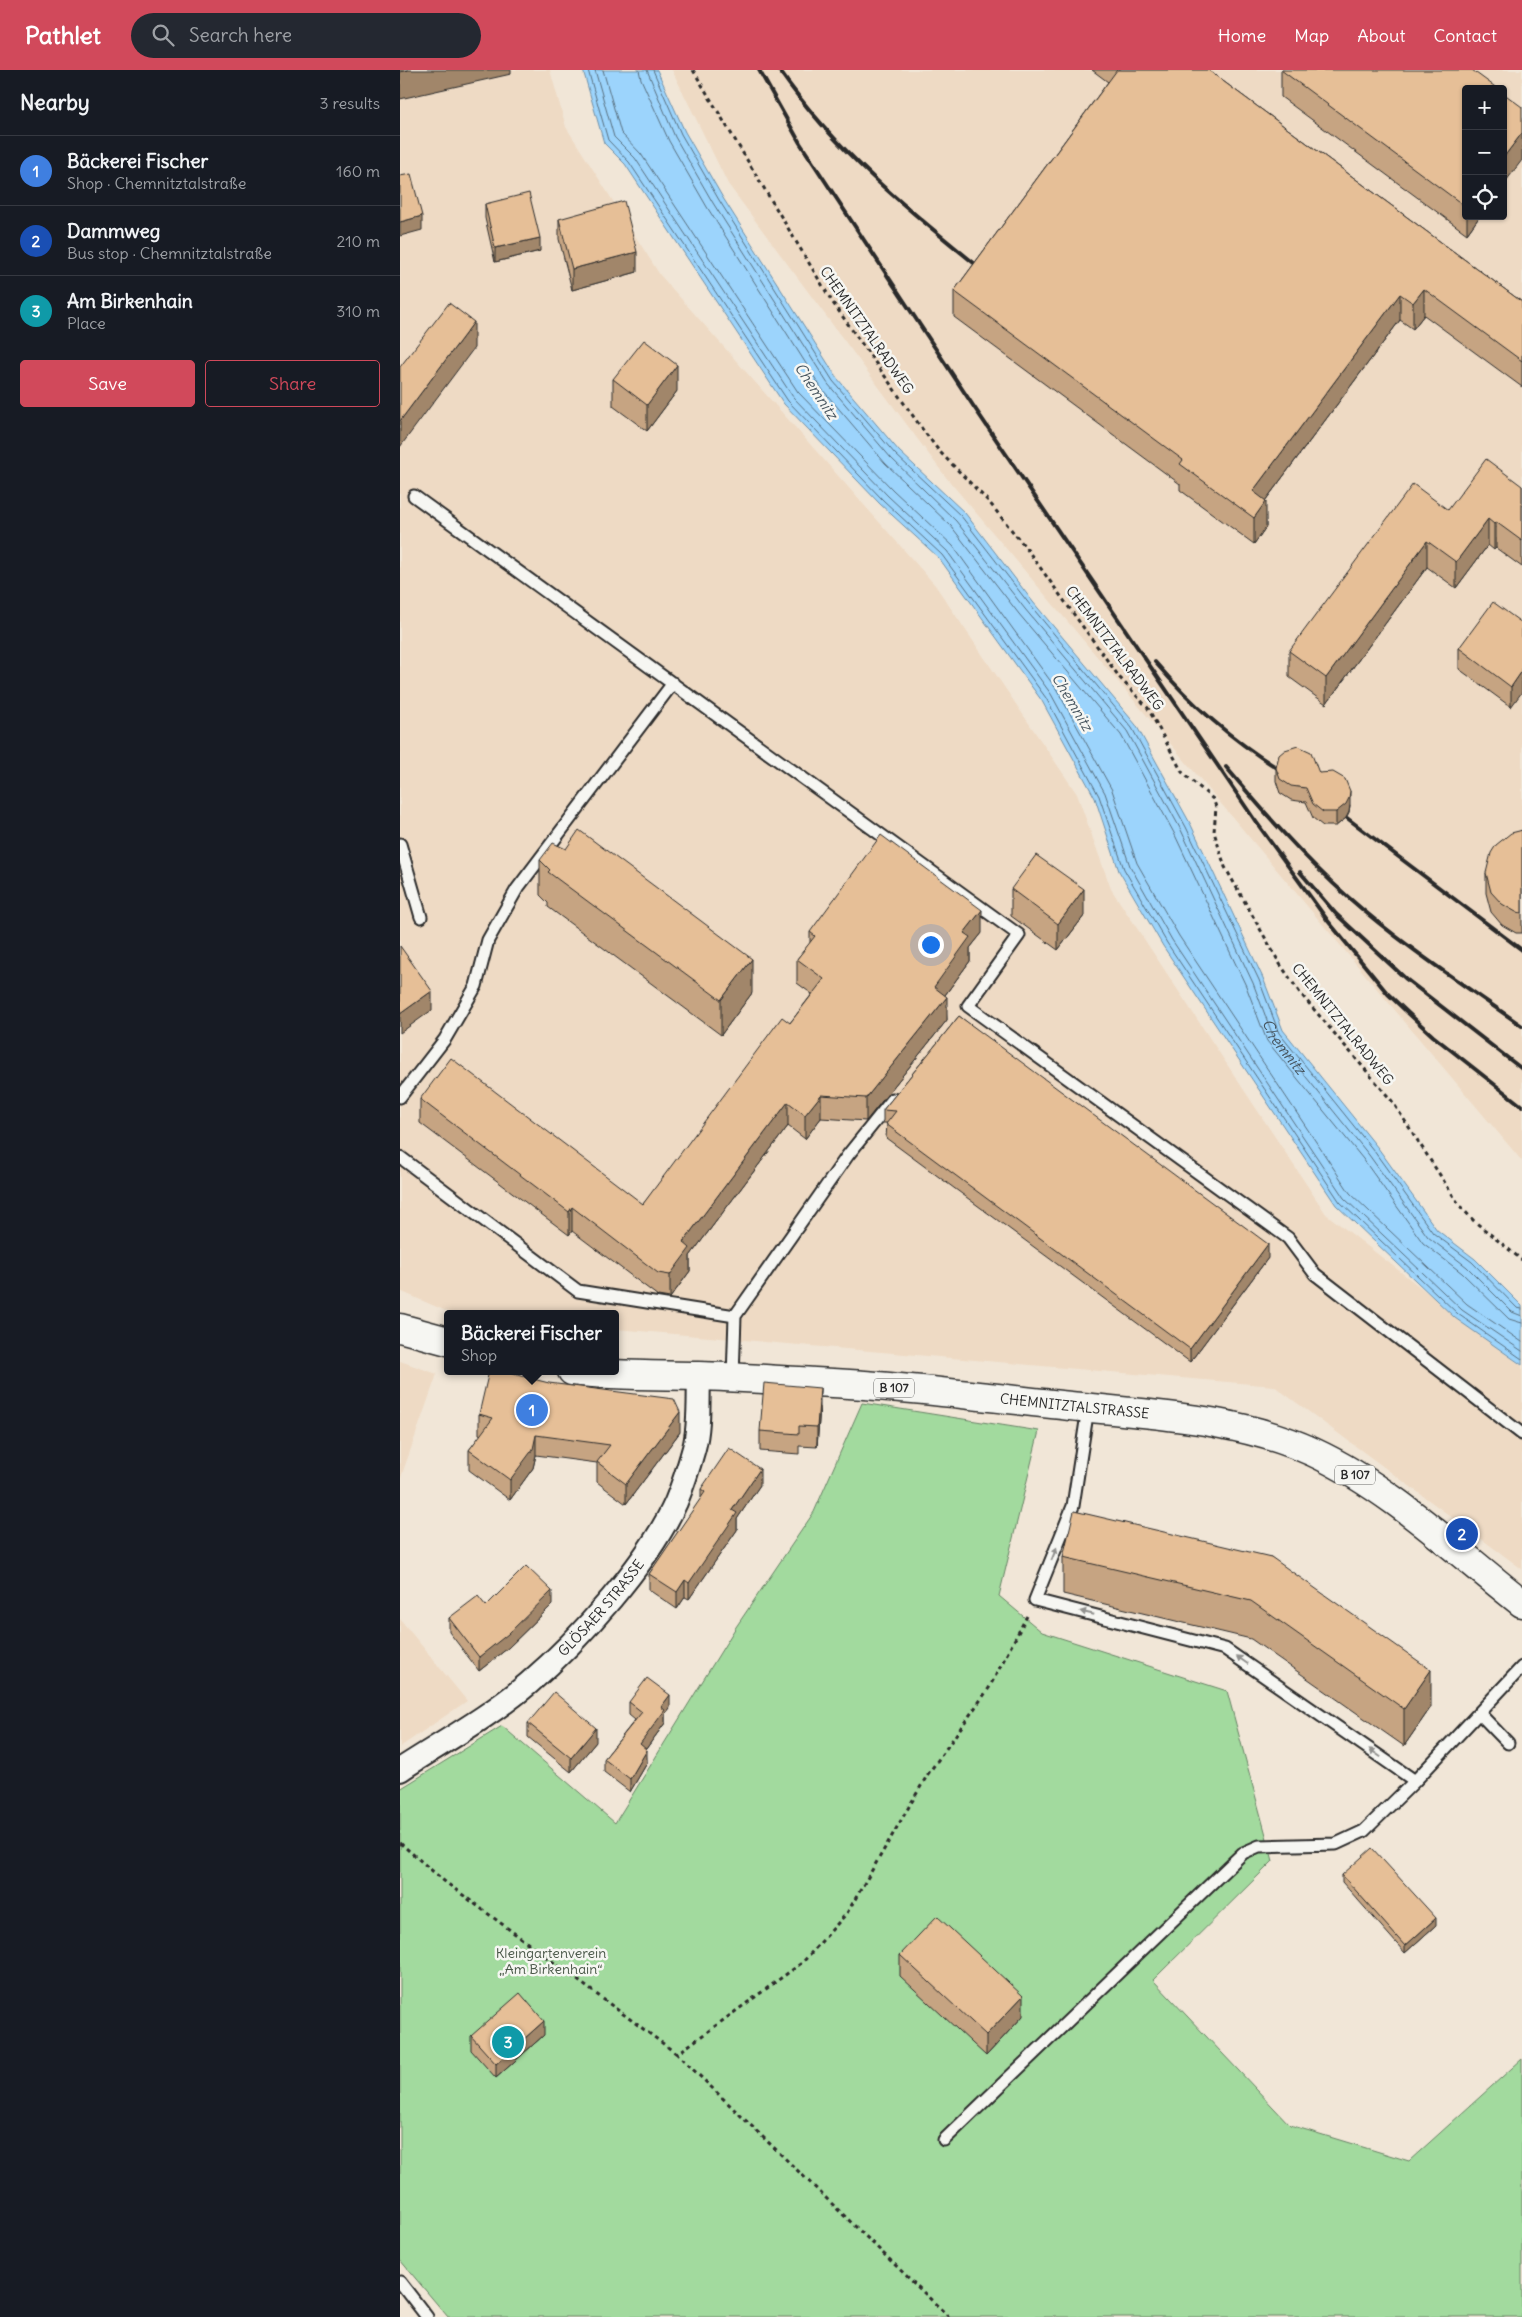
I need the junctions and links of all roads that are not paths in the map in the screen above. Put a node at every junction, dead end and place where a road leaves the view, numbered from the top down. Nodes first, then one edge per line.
1 (414, 496) dead end
2 (673, 683) junction
3 (400, 844) edge
4 (422, 917) dead end
5 (902, 1088) edge
6 (400, 1097) edge
7 (400, 1157) edge
8 (735, 1316) junction
9 (400, 1328) edge
10 (444, 1341) edge
11 (619, 1374) edge
12 (699, 1376) junction
13 (733, 1378) junction
14 (1088, 1408) junction
15 (1522, 1434) edge
16 (1522, 1603) edge
17 (1522, 1666) edge
18 (1479, 1713) junction
19 (1508, 1743) dead end
20 (400, 1770) edge
21 (1415, 1781) junction
22 (944, 2140) dead end
23 (400, 2282) edge
24 (427, 2317) edge

1 - 2 lane
2 - 6 lane
2 - 15 lane
3 - 4 lane
5 - 8 lane
7 - 8 lane
8 - 13 lane
9 - 10 main road
11 - 12 main road, CHEMNITZTALSTRASSE / B 107
12 - 13 main road, CHEMNITZTALSTRASSE / B 107
12 - 20 street, GLÖSAER STRASSE
13 - 14 main road, CHEMNITZTALSTRASSE / B 107
14 - 16 main road, CHEMNITZTALSTRASSE / B 107
21 -> 14 lane
17 - 18 lane
18 - 19 lane
18 - 21 lane
21 - 22 lane
23 - 24 lane

